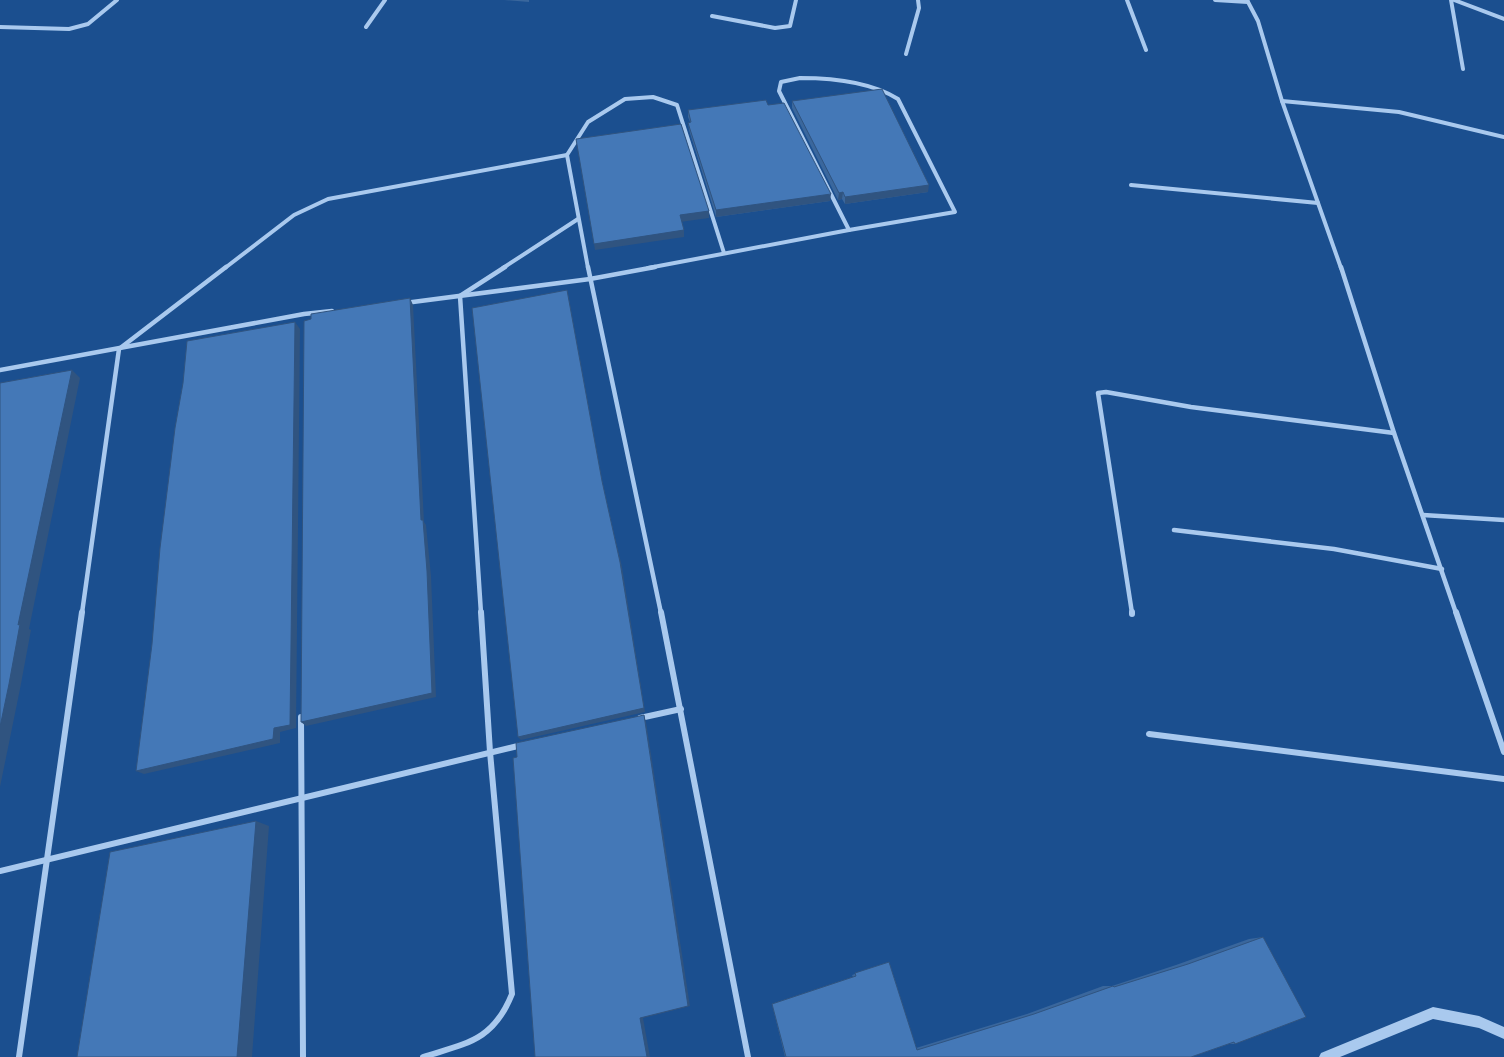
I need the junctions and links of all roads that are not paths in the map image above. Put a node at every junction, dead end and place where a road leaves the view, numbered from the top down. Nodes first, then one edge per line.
1 (117, 0) edge
2 (385, 0) edge
3 (796, 0) edge
4 (918, 0) edge
5 (1127, 0) edge
6 (1215, 0) edge
7 (1452, 0) edge
8 (1247, 1) edge
9 (712, 16) dead end
10 (1504, 18) edge
11 (0, 27) edge
12 (366, 27) dead end
13 (1146, 50) dead end
14 (906, 54) dead end
15 (1463, 69) dead end
16 (1282, 101) junction
17 (1504, 137) edge
18 (567, 155) junction
19 (1131, 185) dead end
20 (1318, 203) junction
21 (578, 219) junction
22 (849, 230) junction
23 (724, 253) junction
24 (590, 279) junction
25 (460, 296) junction
26 (402, 303) edge
27 (334, 311) edge
28 (304, 314) junction
29 (304, 324) edge
30 (119, 349) junction
31 (0, 370) edge
32 (1394, 432) junction
33 (1423, 515) junction
34 (1504, 520) edge
35 (1174, 530) dead end
36 (1442, 569) junction
37 (1132, 614) dead end
38 (301, 708) edge
39 (680, 709) junction
40 (633, 720) edge
41 (1149, 734) dead end
42 (528, 743) edge
43 (490, 752) junction
44 (1504, 752) edge
45 (1504, 779) edge
46 (301, 797) junction
47 (48, 860) junction
48 (0, 871) edge
49 (1504, 1033) edge
50 (19, 1057) edge
51 (303, 1057) edge
52 (423, 1057) edge
53 (748, 1057) edge
54 (1325, 1057) edge

1 - 11 street
2 - 12 street
3 - 9 street
4 - 14 street
5 - 13 street
6 - 8 street
7 - 10 street
7 - 15 street
8 - 16 street
16 - 17 street
16 - 20 street
18 - 21 street
18 - 23 street
18 - 30 street
19 - 20 street
20 - 32 street
21 - 24 street
21 - 25 street
22 - 22 street
22 - 23 street
23 - 24 street
24 - 25 street
24 - 39 street
25 - 26 street
25 - 43 street
27 - 28 street
28 - 29 street
28 - 30 street
30 - 31 street
30 - 47 street
32 - 33 street
32 - 37 street
33 - 34 street
33 - 36 street
35 - 36 street
36 - 44 street
38 - 46 street
39 - 40 street
39 - 53 street
41 - 45 street
42 - 43 street
43 - 46 street
43 - 52 street
46 - 47 street
46 - 51 street
47 - 48 street
47 - 50 street
49 - 54 street

